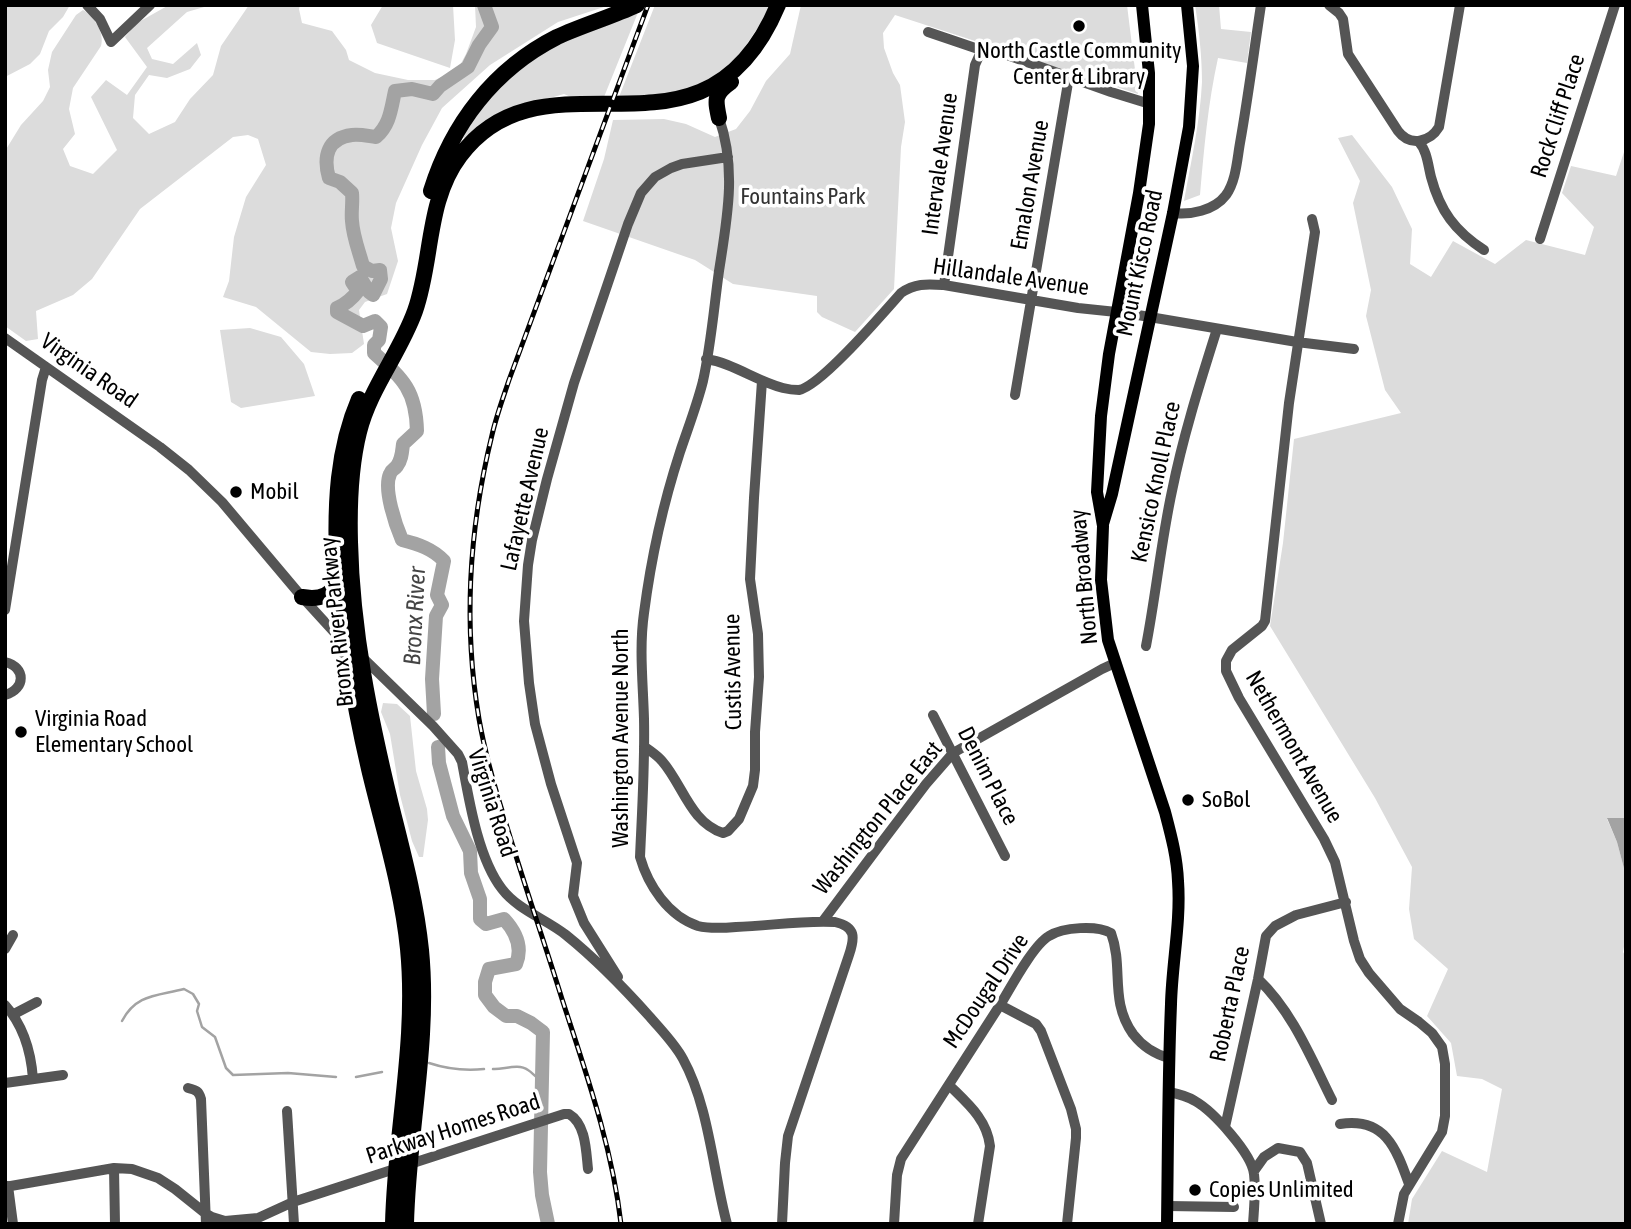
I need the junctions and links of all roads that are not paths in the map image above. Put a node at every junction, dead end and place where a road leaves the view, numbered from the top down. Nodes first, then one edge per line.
1 (87, 5) edge
2 (150, 5) edge
3 (638, 5) edge
4 (778, 5) edge
5 (1142, 5) edge
6 (1187, 5) edge
7 (1261, 5) edge
8 (1329, 5) edge
9 (1460, 5) edge
10 (1615, 5) edge
11 (765, 32) junction
12 (928, 32) dead end
13 (984, 51) junction
14 (1069, 77) junction
15 (642, 104) junction
16 (1150, 104) junction
17 (719, 118) junction
18 (1419, 142) junction
19 (728, 157) junction
20 (1172, 213) junction
21 (1312, 219) dead end
22 (1540, 239) dead end
23 (1484, 250) dead end
24 (944, 285) junction
25 (1031, 300) junction
26 (1117, 312) junction
27 (1150, 318) junction
28 (1217, 329) junction
29 (5, 338) edge
30 (1297, 342) junction
31 (1354, 349) dead end
32 (391, 352) junction
33 (706, 359) junction
34 (46, 367) junction
35 (377, 375) junction
36 (762, 380) junction
37 (1014, 395) dead end
38 (1103, 526) junction
39 (338, 574) junction
40 (302, 597) junction
41 (5, 610) edge
42 (345, 644) junction
43 (1146, 646) dead end
44 (359, 655) junction
45 (5, 662) edge
46 (1115, 663) junction
47 (5, 695) edge
48 (933, 715) dead end
49 (644, 747) junction
50 (953, 753) junction
51 (1005, 856) dead end
52 (1346, 902) junction
53 (823, 921) junction
54 (13, 935) dead end
55 (5, 949) edge
56 (1258, 979) junction
57 (624, 987) junction
58 (37, 1002) dead end
59 (5, 1004) edge
60 (1000, 1005) junction
61 (14, 1014) junction
62 (1169, 1058) junction
63 (63, 1075) dead end
64 (33, 1079) junction
65 (5, 1083) edge
66 (949, 1085) junction
67 (188, 1088) dead end
68 (1169, 1092) junction
69 (1332, 1100) dead end
70 (287, 1111) dead end
71 (1340, 1124) dead end
72 (1225, 1127) junction
73 (402, 1167) junction
74 (114, 1168) junction
75 (588, 1169) dead end
76 (1254, 1171) junction
77 (1409, 1184) junction
78 (7, 1187) edge
79 (293, 1202) junction
80 (1168, 1206) junction
81 (1234, 1208) dead end
82 (205, 1218) edge
83 (232, 1222) edge
84 (13, 1224) edge
85 (115, 1224) edge
86 (294, 1224) edge
87 (393, 1224) edge
88 (406, 1224) edge
89 (727, 1224) edge
90 (782, 1224) edge
91 (894, 1224) edge
92 (978, 1224) edge
93 (1067, 1224) edge
94 (1167, 1224) edge
95 (1253, 1224) edge
96 (1321, 1224) edge
97 (1398, 1224) edge

1 - 2 street
3 - 32 highway, Bronx River Parkway
4 - 11 highway, Bronx River Parkway
5 - 16 main road, North Broadway
6 - 20 main road, Mount Kisco Road
7 - 20 street
8 - 18 street
9 - 18 street
10 - 22 street, Rock Cliff Place
11 - 15 highway, Bronx River Parkway
11 - 17 highway
12 - 13 street
13 - 14 street
13 - 24 street, Intervale Avenue
14 - 16 street
14 - 25 street, Emalon Avenue
15 - 17 highway
15 - 32 highway, Bronx River Parkway
16 - 26 main road, North Broadway
17 - 19 street, Washington Avenue North
18 - 23 street
19 - 33 street, Washington Avenue North
19 - 57 street, Lafayette Avenue
20 - 27 main road, Mount Kisco Road
21 - 30 street, Nethermont Avenue
24 - 25 street, Hillandale Avenue
24 - 36 street, Hillandale Avenue
25 - 26 street, Hillandale Avenue
25 - 37 street, Emalon Avenue
26 - 27 street, Hillandale Avenue
26 - 38 main road, North Broadway
27 - 28 street, Hillandale Avenue
27 - 38 main road, Mount Kisco Road
28 - 30 street, Hillandale Avenue
28 - 43 street, Kensico Knoll Place
29 - 34 street, Virginia Road
30 - 31 street, Hillandale Avenue
30 - 52 street, Nethermont Avenue
32 - 35 highway, Bronx River Parkway
33 - 36 street, Hillandale Avenue
33 - 49 street, Washington Avenue North
34 - 40 street, Virginia Road
34 - 41 street
35 - 39 highway, Bronx River Parkway
35 - 44 highway, Bronx River Parkway
36 - 49 street, Custis Avenue
38 - 46 main road, North Broadway
39 - 40 highway
39 - 42 highway, Bronx River Parkway
40 - 42 street, Virginia Road
42 - 44 street, Virginia Road
42 - 73 highway, Bronx River Parkway
44 - 57 street, Virginia Road
44 - 73 highway, Bronx River Parkway
45 - 47 street
46 - 50 street, Washington Place East
46 - 62 main road, North Broadway
48 - 50 street, Denim Place
49 - 53 street, Washington Avenue North
50 - 51 street, Denim Place
50 - 53 street, Washington Place East
52 - 56 street, Roberta Place
52 - 77 street, Nethermont Avenue
53 - 90 street, Washington Avenue North
54 - 55 street
56 - 69 street
56 - 72 street, Roberta Place
57 - 89 street, Virginia Road
58 - 61 street
59 - 61 street
60 - 62 street, McDougal Drive
60 - 66 street, McDougal Drive
60 - 93 street
61 - 64 street
62 - 68 main road, North Broadway
63 - 64 street
64 - 65 street
66 - 91 street, McDougal Drive
66 - 92 street
67 - 82 street
68 - 72 street
68 - 80 main road, North Broadway
70 - 79 street
71 - 77 street
72 - 76 street
73 - 75 street, Parkway Homes Road
73 - 79 street, Parkway Homes Road
73 - 87 highway, Bronx River Parkway
73 - 88 highway, Bronx River Parkway
74 - 78 street
74 - 82 street
74 - 85 street
76 - 95 street
76 - 96 street
77 - 97 street, Nethermont Avenue
78 - 84 street
79 - 83 street, Parkway Homes Road
79 - 86 street
80 - 81 street
80 - 94 main road, North Broadway
82 - 83 street

